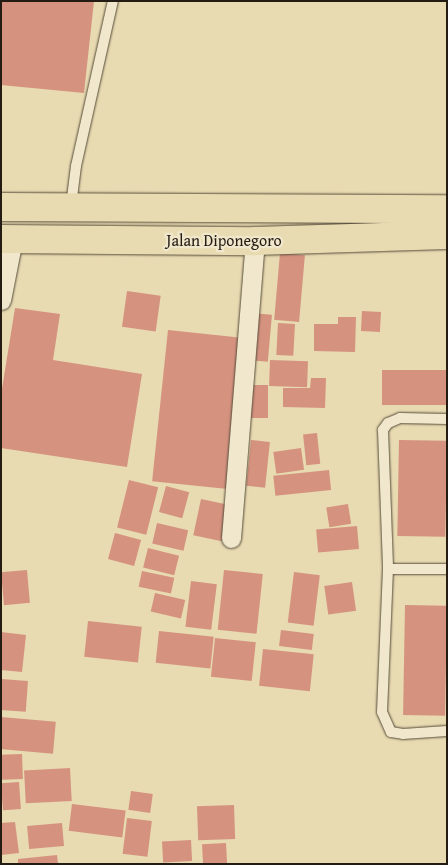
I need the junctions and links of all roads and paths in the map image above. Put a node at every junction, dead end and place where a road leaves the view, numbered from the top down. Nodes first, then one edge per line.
1 (113, 1) edge
2 (1, 208) edge
3 (70, 209) junction
4 (447, 209) edge
5 (447, 235) edge
6 (7, 239) edge
7 (255, 241) junction
8 (1, 300) edge
9 (447, 419) edge
10 (231, 538) dead end
11 (388, 569) junction
12 (447, 569) edge
13 (447, 731) edge

1 - 3 lane
2 - 3 highway, Jalan Diponegoro
3 - 4 highway, Jalan Diponegoro
5 - 7 highway, Jalan Diponegoro
6 - 7 highway, Jalan Diponegoro
6 - 8 street
7 - 10 street
9 - 11 lane
11 - 12 lane
11 - 13 lane

